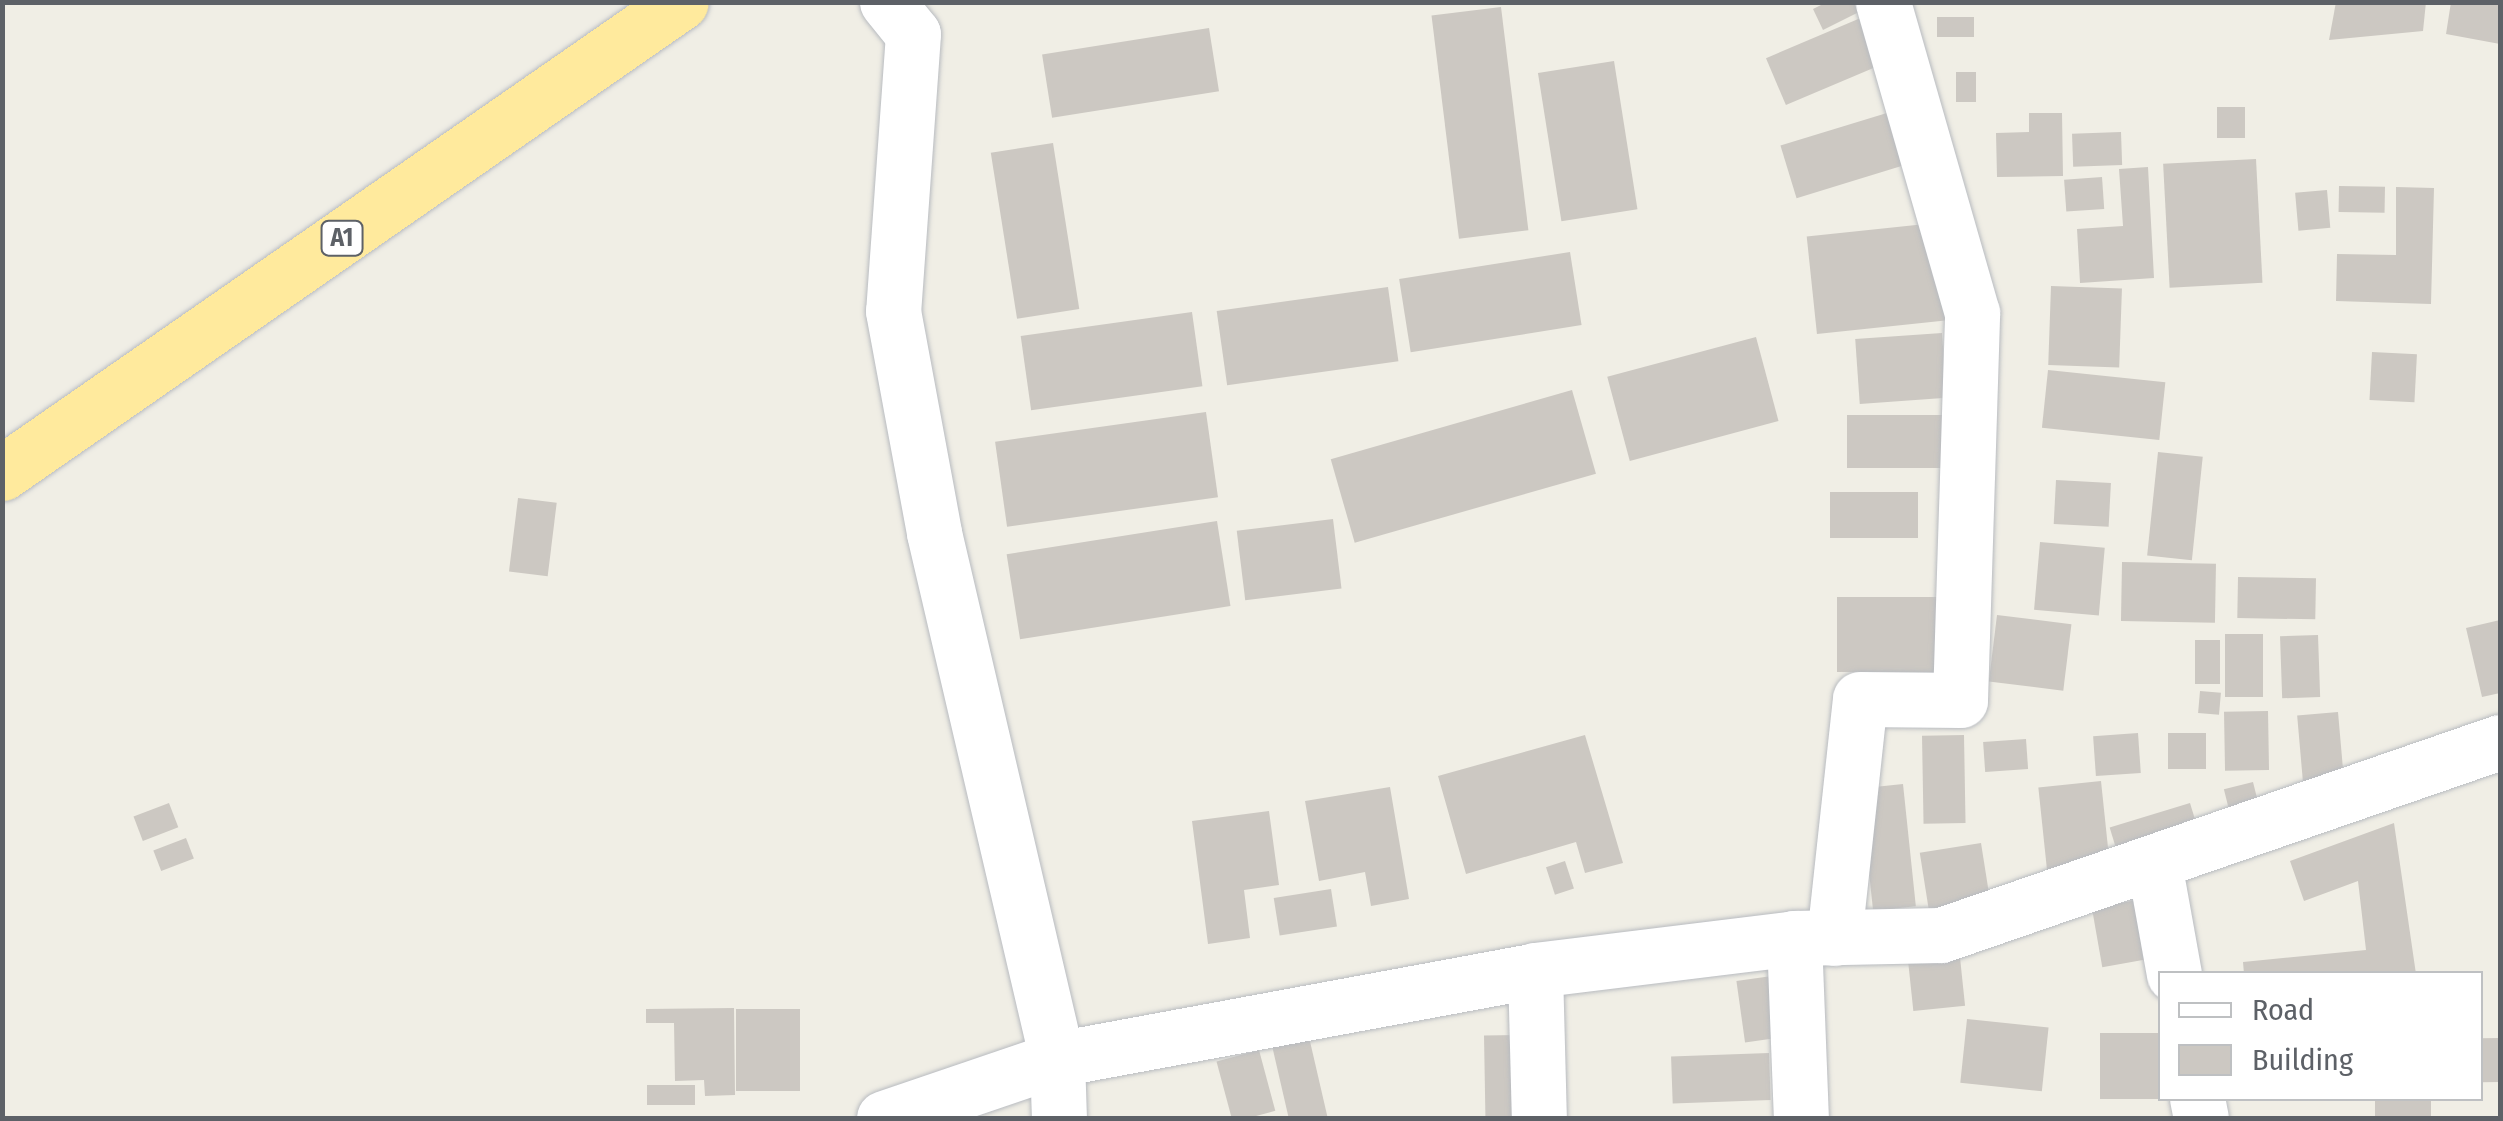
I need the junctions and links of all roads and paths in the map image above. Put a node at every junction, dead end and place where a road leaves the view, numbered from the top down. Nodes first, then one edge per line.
1 (681, 2) edge
2 (887, 2) edge
3 (1883, 2) edge
4 (2, 473) edge
5 (2500, 742) edge
6 (2154, 863) junction
7 (1814, 938) junction
8 (1534, 970) junction
9 (2173, 971) edge
10 (1056, 1059) junction
11 (884, 1118) edge
12 (1059, 1118) edge
13 (1539, 1118) edge
14 (1801, 1118) edge

1 - 4 highway, A1
2 - 10 street
3 - 7 street
5 - 6 street
6 - 7 street
6 - 9 street
7 - 8 street
7 - 14 street
8 - 10 street
8 - 13 street
10 - 11 street
10 - 12 street

